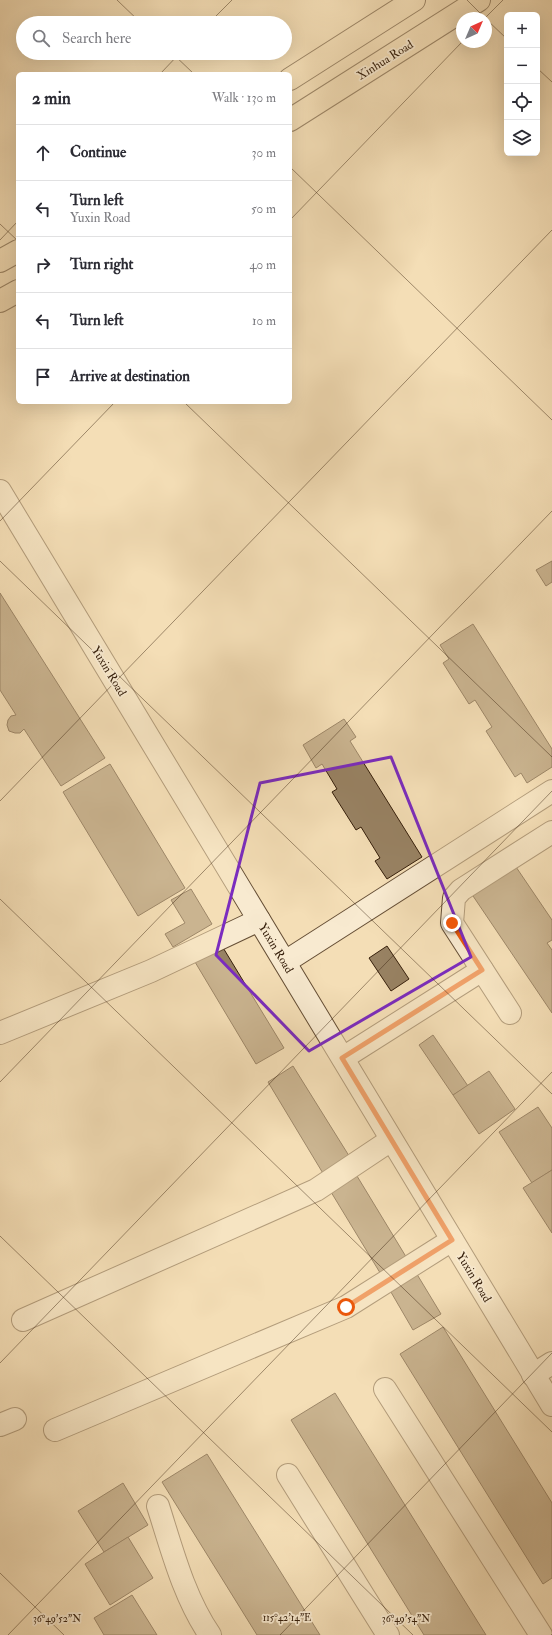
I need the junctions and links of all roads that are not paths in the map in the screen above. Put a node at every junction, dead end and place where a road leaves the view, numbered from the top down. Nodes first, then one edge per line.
1 (414, 0) edge
2 (479, 0) edge
3 (292, 78) edge
4 (292, 119) edge
5 (16, 252) edge
6 (0, 261) edge
7 (16, 292) edge
8 (0, 301) edge
9 (0, 491) edge
10 (552, 792) edge
11 (552, 832) edge
12 (259, 920) junction
13 (284, 962) junction
14 (482, 970) junction
15 (510, 1013) dead end
16 (0, 1033) edge
17 (342, 1058) junction
18 (392, 1140) junction
19 (452, 1240) junction
20 (23, 1320) dead end
21 (552, 1362) edge
22 (533, 1375) junction
23 (385, 1389) dead end
24 (552, 1405) edge
25 (55, 1430) dead end
26 (288, 1475) dead end
27 (158, 1506) dead end
28 (210, 1635) edge
29 (388, 1635) edge
30 (541, 1635) edge

1 - 3 main road
2 - 4 main road, Xinhua Road
5 - 6 main road
7 - 8 main road
9 - 12 street, Yuxin Road
10 - 13 street
11 - 14 street
12 - 13 street, Yuxin Road
12 - 16 street
13 - 17 street, Yuxin Road
14 - 15 street
14 - 17 street
17 - 18 street, Yuxin Road
18 - 19 street, Yuxin Road
18 - 20 street
19 - 22 street, Yuxin Road
19 - 25 street
21 - 22 street
22 - 24 street, Yuxin Road
23 - 30 street
26 - 29 street
27 - 28 street

